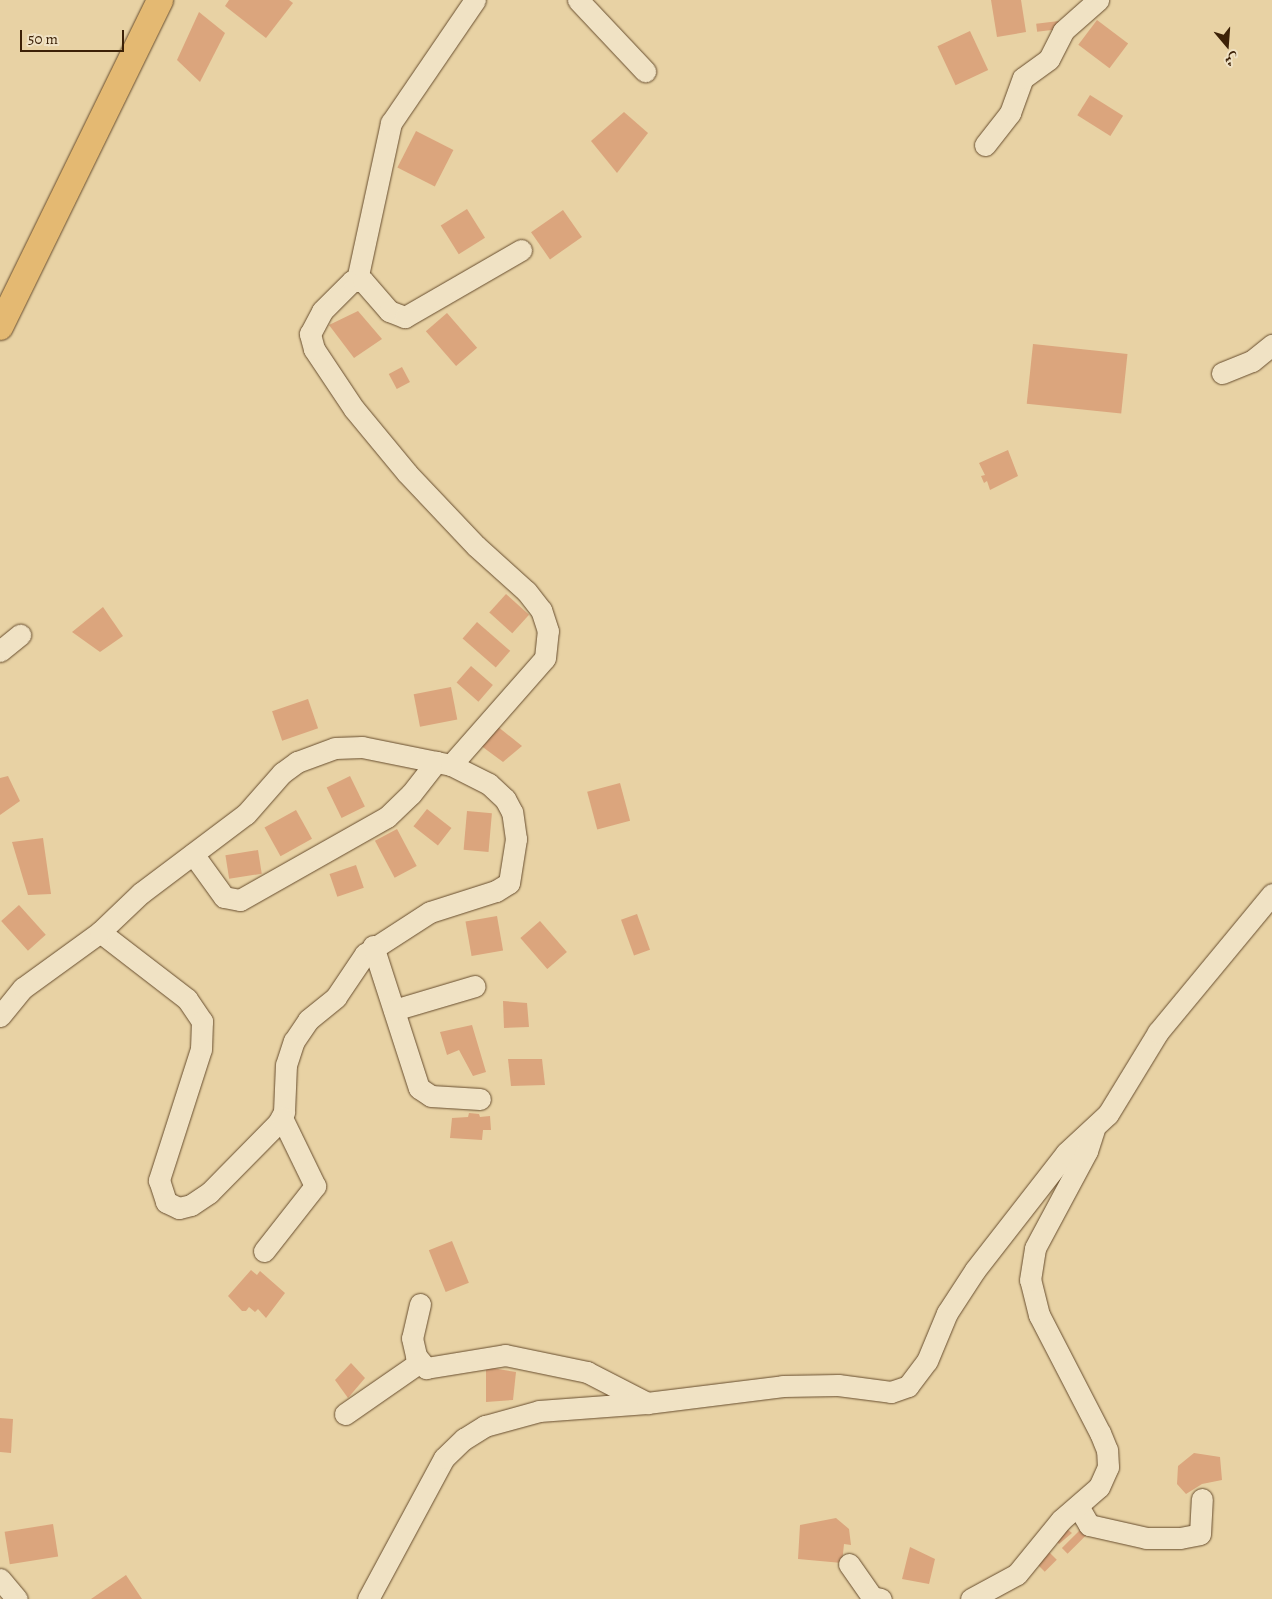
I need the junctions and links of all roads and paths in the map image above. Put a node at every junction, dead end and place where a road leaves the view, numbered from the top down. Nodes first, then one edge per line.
1 (160, 0) edge
2 (475, 0) edge
3 (578, 0) edge
4 (1098, 0) edge
5 (645, 71) dead end
6 (985, 145) dead end
7 (521, 250) dead end
8 (357, 280) junction
9 (0, 327) edge
10 (1272, 345) edge
11 (1222, 373) dead end
12 (20, 634) dead end
13 (0, 651) edge
14 (443, 763) junction
15 (193, 854) junction
16 (1272, 894) edge
17 (100, 932) junction
18 (373, 946) junction
19 (475, 986) dead end
20 (394, 1010) junction
21 (0, 1016) edge
22 (480, 1098) dead end
23 (282, 1118) junction
24 (1095, 1128) junction
25 (264, 1252) dead end
26 (420, 1304) dead end
27 (420, 1362) junction
28 (648, 1403) junction
29 (345, 1414) dead end
30 (1202, 1499) dead end
31 (1078, 1506) junction
32 (849, 1564) dead end
33 (0, 1579) edge
34 (17, 1599) edge
35 (368, 1599) edge
36 (881, 1599) edge
37 (971, 1599) edge

1 - 9 main road
2 - 8 street
3 - 5 street
4 - 6 street
7 - 8 street
8 - 14 street
10 - 11 street
12 - 13 street
14 - 15 street
14 - 15 street
14 - 18 street
15 - 17 street
16 - 24 street
17 - 21 street
17 - 23 street
18 - 20 street
18 - 23 street
19 - 20 street
20 - 22 street
23 - 25 street
24 - 28 street
24 - 31 street
26 - 27 street
27 - 28 street
27 - 29 street
28 - 35 street
30 - 31 street
31 - 37 street
32 - 36 street
33 - 34 street

